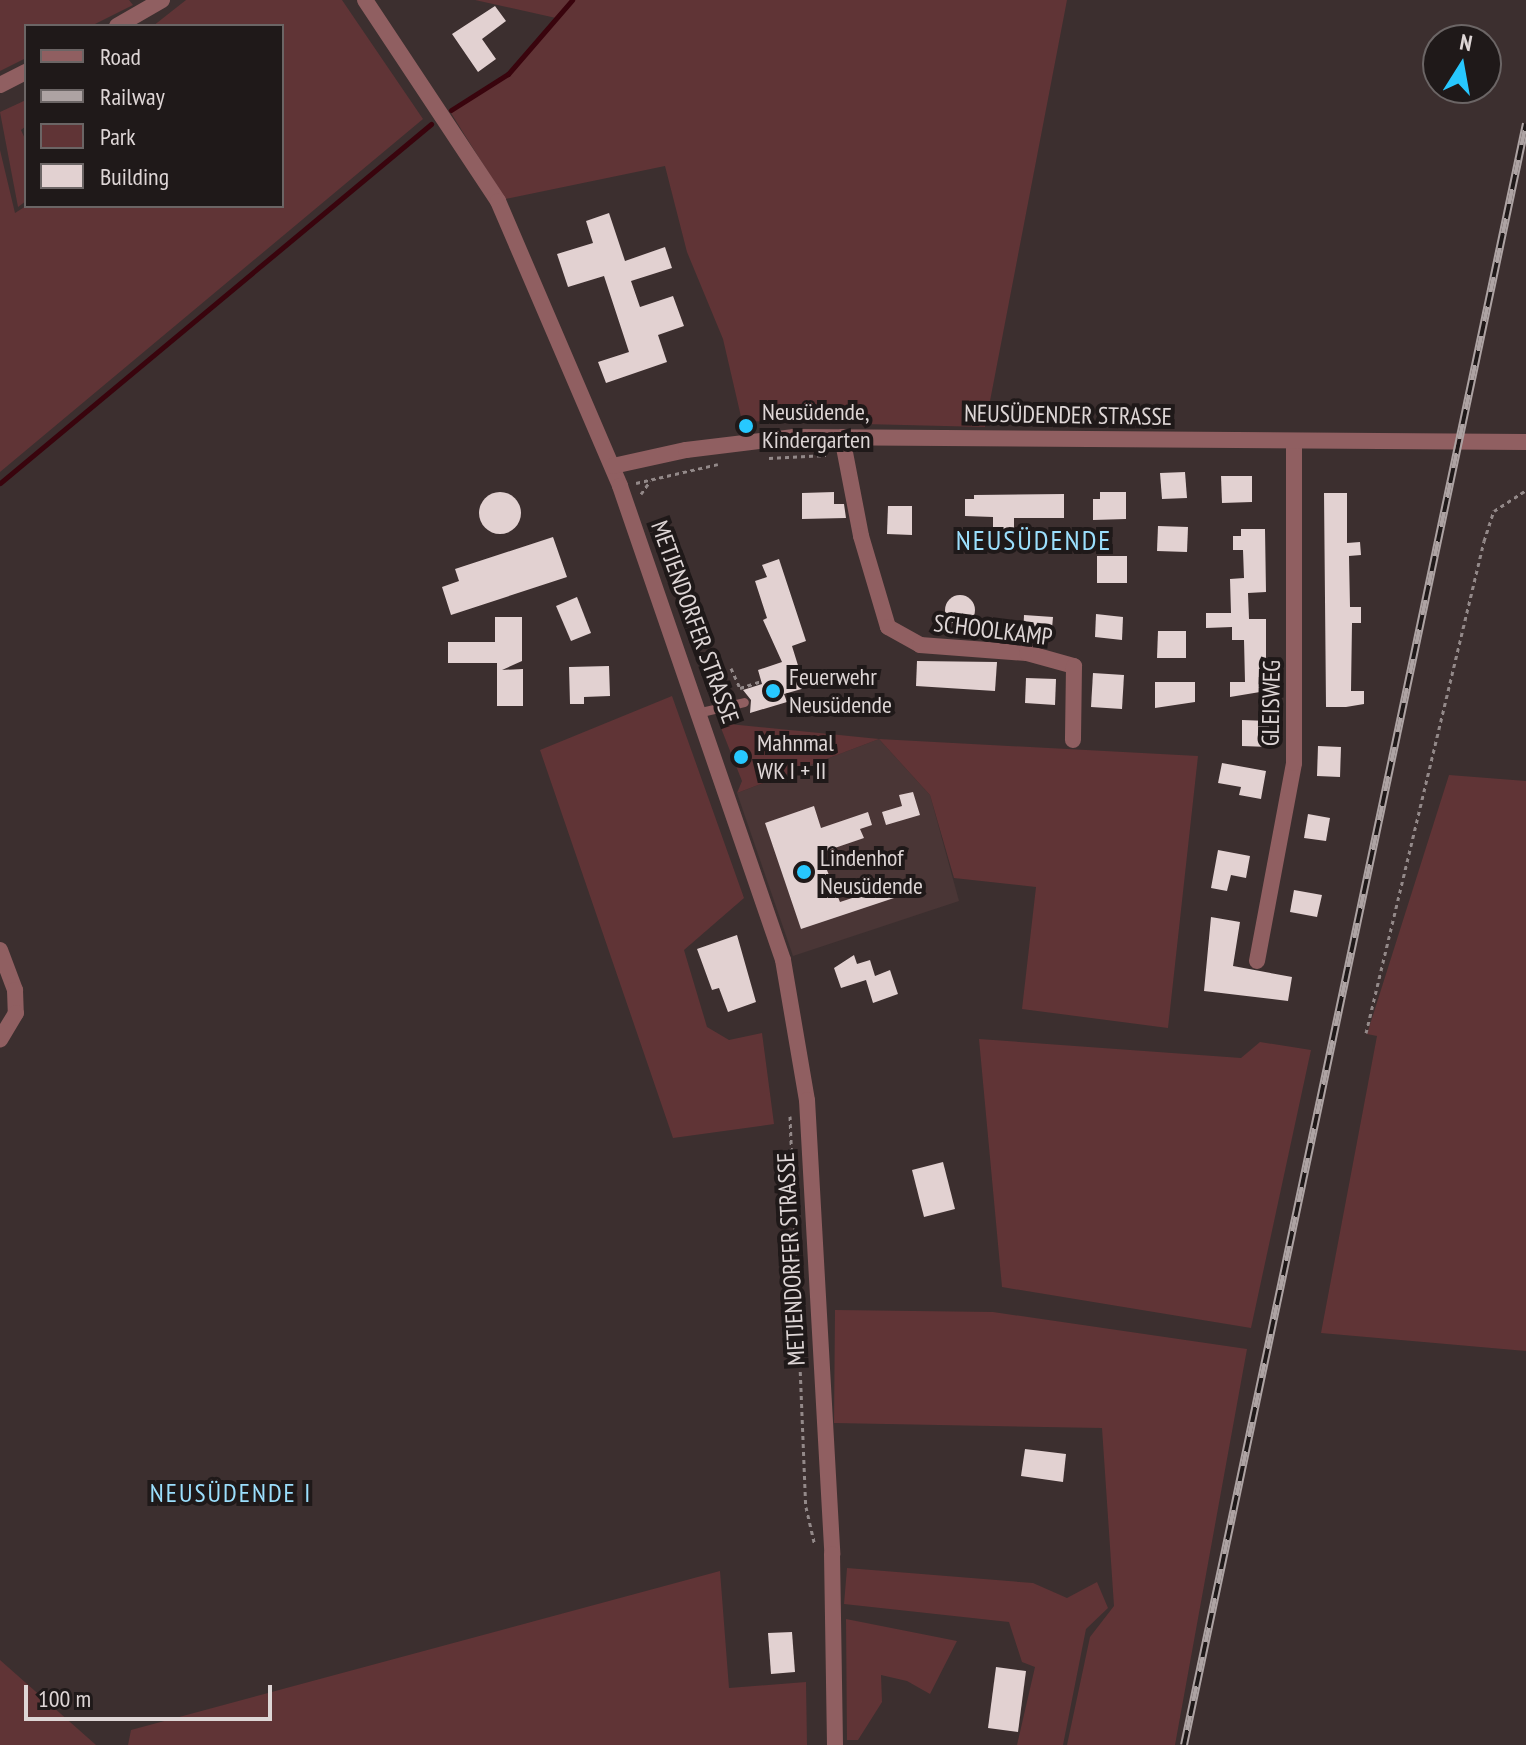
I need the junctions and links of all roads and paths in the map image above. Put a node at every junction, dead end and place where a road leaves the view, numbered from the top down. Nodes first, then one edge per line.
1 (162, 0) edge
2 (365, 0) edge
3 (120, 24) edge
4 (24, 73) edge
5 (0, 85) edge
6 (1294, 442) junction
7 (1526, 442) edge
8 (843, 446) junction
9 (754, 459) dead end
10 (724, 463) dead end
11 (613, 466) junction
12 (620, 486) junction
13 (1526, 490) edge
14 (731, 668) dead end
15 (761, 681) dead end
16 (740, 688) junction
17 (744, 702) joint
18 (701, 712) junction
19 (1073, 740) dead end
20 (0, 950) edge
21 (1257, 961) dead end
22 (1366, 1033) dead end
23 (0, 1040) edge
24 (789, 1102) dead end
25 (815, 1551) dead end
26 (835, 1745) edge

1 - 3 street
2 - 11 street, METJENDORFER STRASSE
4 - 5 street
6 - 7 street, NEUSÜDENDER STRASSE
6 - 8 street, NEUSÜDENDER STRASSE
6 - 21 street, GLEISWEG
8 - 9 path
8 - 11 street, NEUSÜDENDER STRASSE
8 - 19 street, SCHOOLKAMP
10 - 12 path
11 - 12 street, METJENDORFER STRASSE
12 - 18 street, METJENDORFER STRASSE
13 - 22 path
14 - 16 path
15 - 16 path
16 - 17 path
17 - 18 lane
18 - 26 street, METJENDORFER STRASSE
20 - 23 street
24 - 25 path

